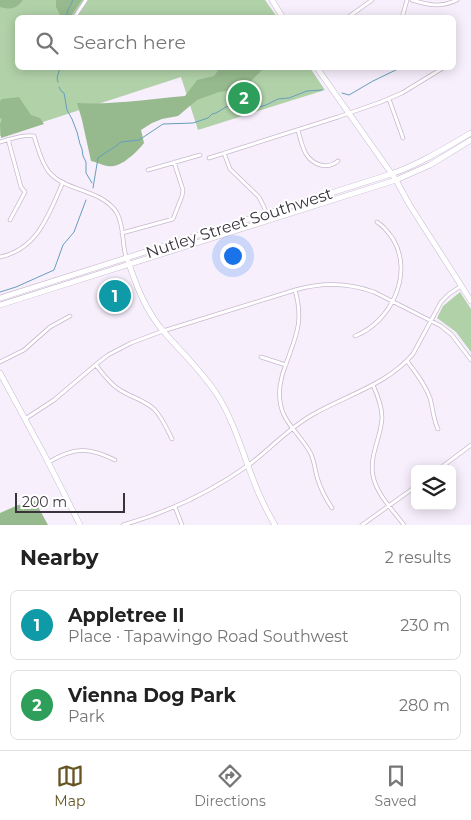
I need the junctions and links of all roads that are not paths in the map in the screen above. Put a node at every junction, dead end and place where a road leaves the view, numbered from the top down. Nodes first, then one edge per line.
1 (86, 0) edge
2 (272, 0) edge
3 (372, 0) edge
4 (407, 0) edge
5 (412, 0) edge
6 (457, 0) edge
7 (76, 15) edge
8 (281, 15) edge
9 (351, 15) edge
10 (403, 15) edge
11 (318, 70) edge
12 (440, 70) edge
13 (388, 99) junction
14 (349, 114) junction
15 (298, 130) junction
16 (471, 132) edge
17 (403, 138) dead end
18 (8, 139) junction
19 (471, 140) edge
20 (0, 142) edge
21 (224, 153) junction
22 (200, 155) dead end
23 (209, 158) dead end
24 (338, 161) dead end
25 (174, 162) junction
26 (148, 170) dead end
27 (392, 174) junction
28 (396, 180) junction
29 (63, 182) junction
30 (268, 217) junction
31 (10, 220) dead end
32 (377, 222) dead end
33 (122, 233) junction
34 (0, 257) edge
35 (127, 258) junction
36 (129, 264) junction
37 (461, 286) junction
38 (295, 290) junction
39 (0, 298) edge
40 (392, 301) junction
41 (471, 301) edge
42 (0, 305) edge
43 (70, 316) dead end
44 (430, 320) junction
45 (163, 332) junction
46 (355, 336) dead end
47 (261, 357) dead end
48 (471, 360) edge
49 (407, 361) junction
50 (0, 362) edge
51 (96, 365) junction
52 (286, 365) junction
53 (0, 374) edge
54 (373, 385) junction
55 (25, 419) junction
56 (292, 429) junction
57 (438, 429) dead end
58 (172, 439) dead end
59 (471, 444) edge
60 (115, 460) dead end
61 (49, 462) junction
62 (248, 465) junction
63 (444, 465) edge
64 (411, 490) edge
65 (388, 505) junction
66 (175, 507) junction
67 (332, 508) dead end
68 (80, 525) edge
69 (123, 525) edge
70 (182, 525) edge
71 (275, 525) edge
72 (362, 525) edge
73 (404, 525) edge

1 - 7 street
2 - 8 main road
3 - 9 street
4 - 10 street
5 - 6 street
11 - 14 main road
12 - 13 street
13 - 14 street
13 - 17 street
14 - 15 street
14 - 27 main road
15 - 21 street
15 - 24 street
16 - 27 main road, Nutley Street Southwest
18 - 20 street
18 - 29 street
18 - 31 street
19 - 28 main road, Nutley Street Southwest
21 - 23 street
21 - 30 street
22 - 25 street
25 - 26 street
25 - 33 street
27 - 28 main road
27 - 30 main road, Nutley Street Southwest
28 - 30 main road, Nutley Street Southwest
28 - 37 main road
29 - 33 street
29 - 34 street
30 - 35 main road, Nutley Street Southwest
30 - 36 main road, Nutley Street Southwest
32 - 40 street
33 - 35 street
35 - 36 main road
35 - 39 main road, Nutley Street Southwest
36 - 42 main road, Nutley Street Southwest
36 - 45 main road
37 - 41 main road
37 - 44 street
38 - 40 street
38 - 45 street
38 - 52 street
40 - 44 street
40 - 46 street
43 - 50 street
44 - 48 street
44 - 49 street
45 - 51 street
45 - 62 main road
47 - 52 street
49 - 54 street
49 - 57 street
51 - 55 street
51 - 58 street
52 - 56 street
53 - 55 main road
54 - 56 street
54 - 65 street
55 - 61 main road
56 - 62 street
56 - 67 street
59 - 63 street
60 - 61 street
61 - 68 main road
62 - 66 street
62 - 71 main road
64 - 65 street
65 - 72 street
65 - 73 street
66 - 69 street
66 - 70 street

